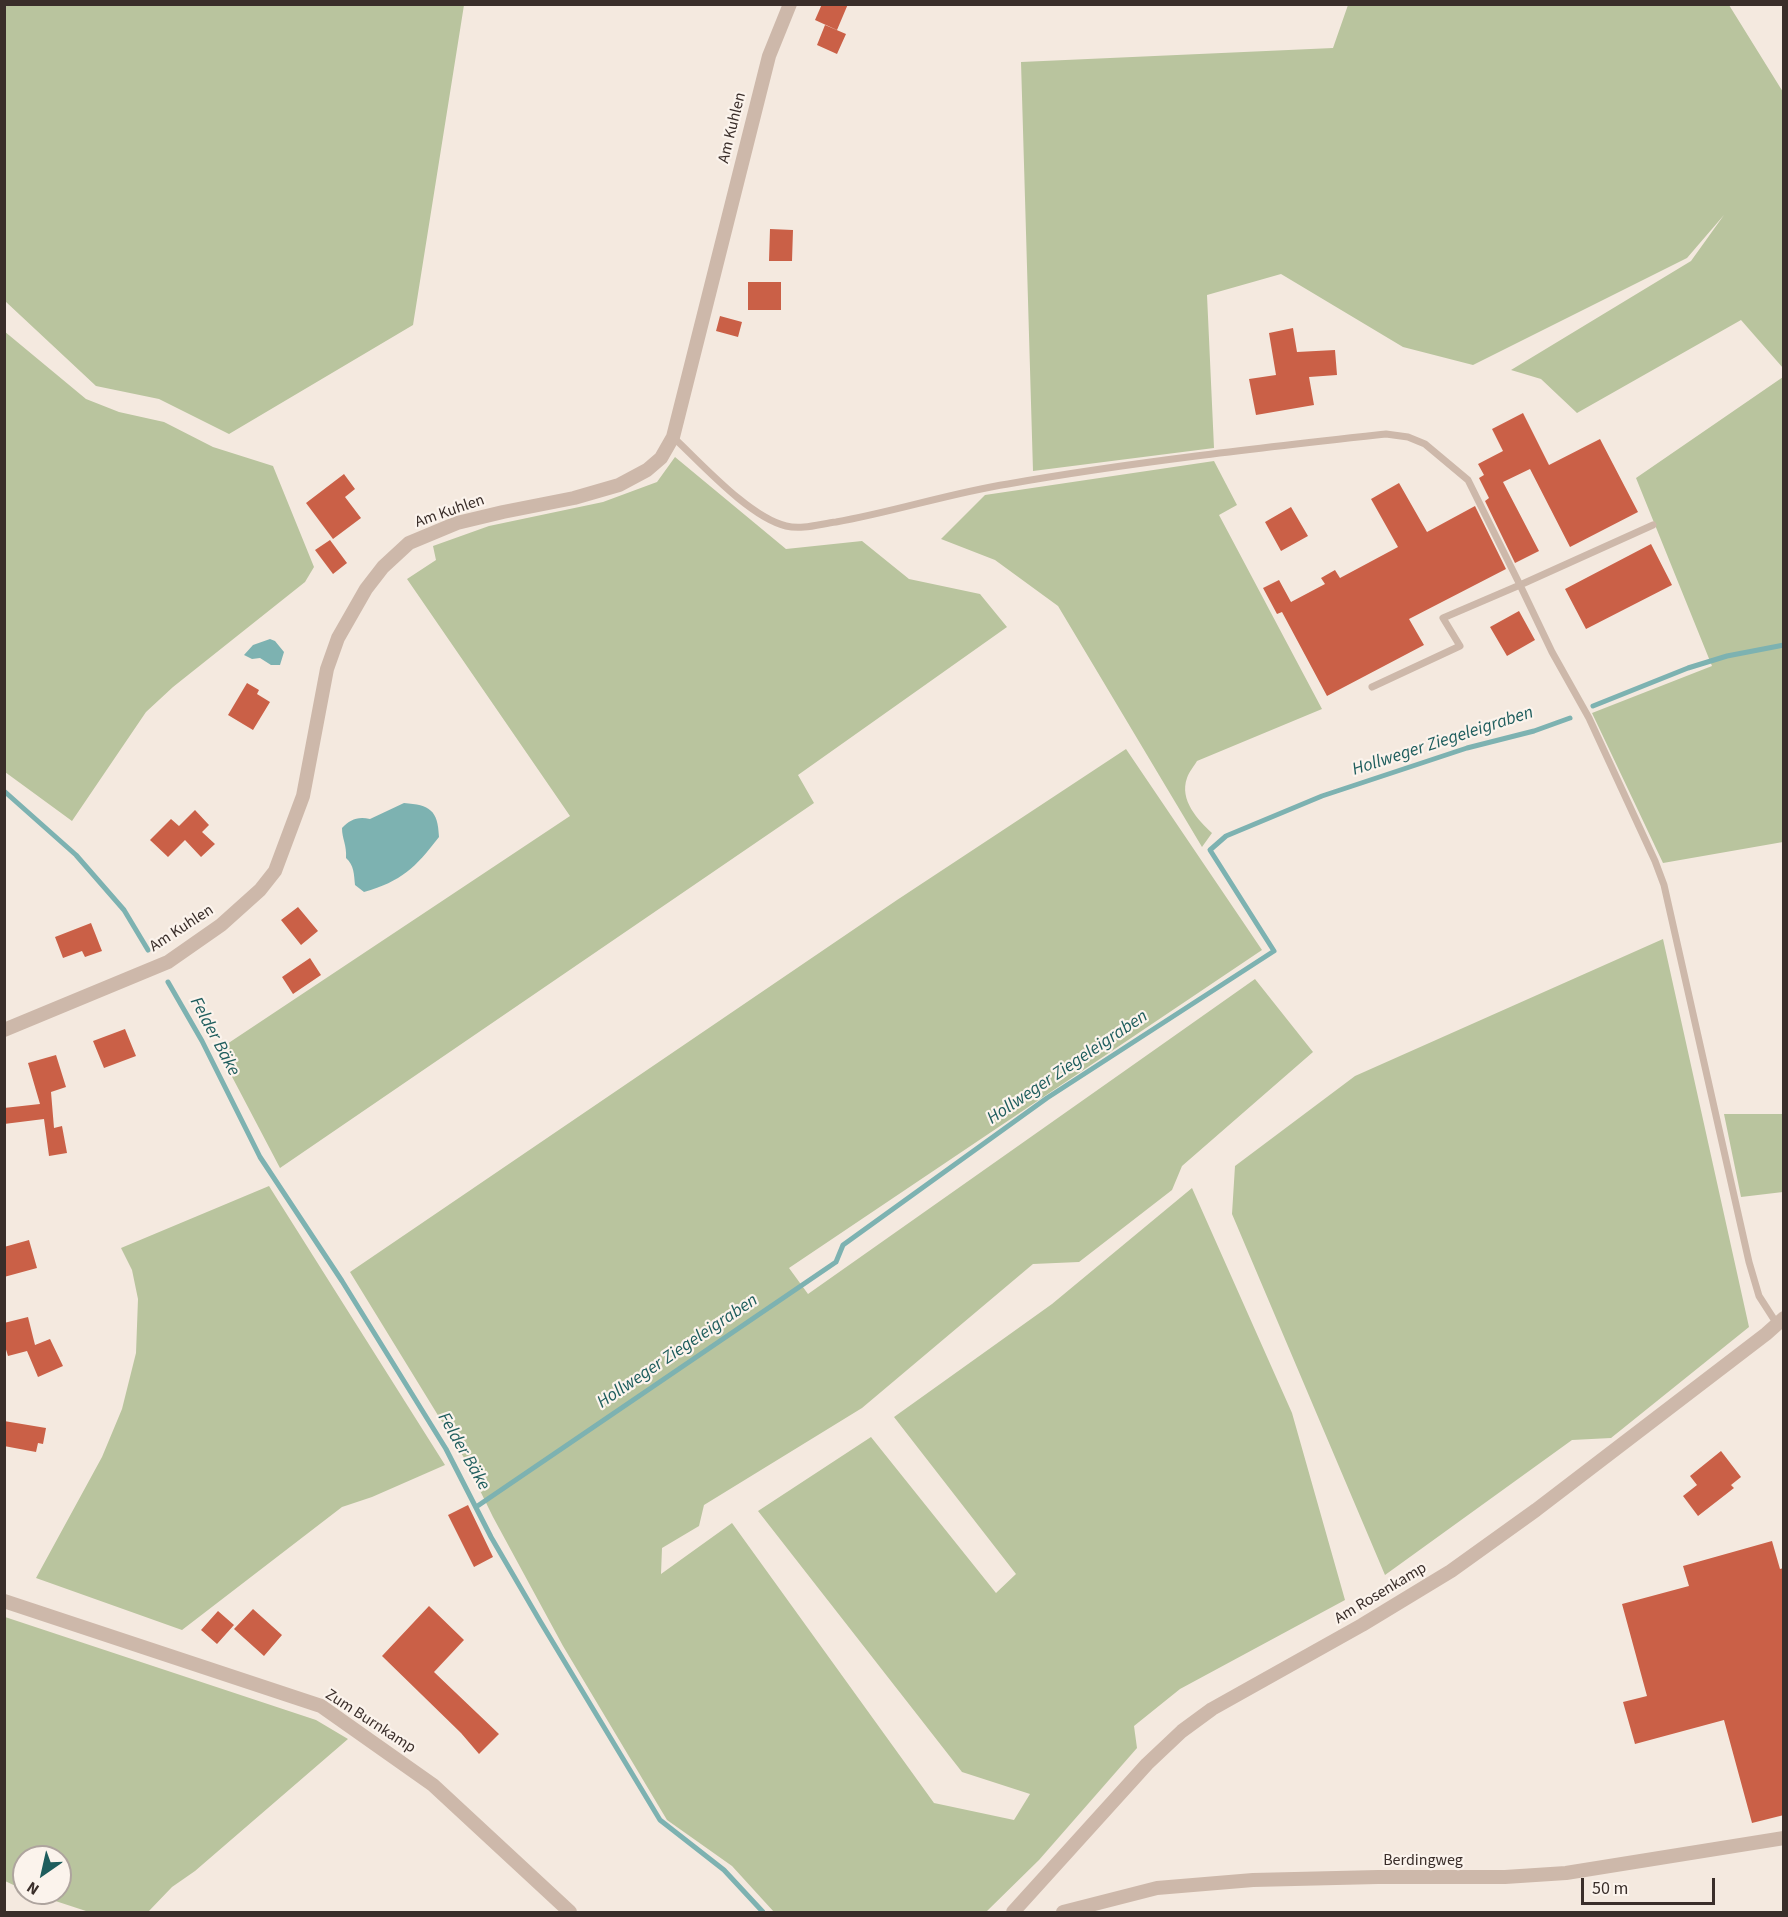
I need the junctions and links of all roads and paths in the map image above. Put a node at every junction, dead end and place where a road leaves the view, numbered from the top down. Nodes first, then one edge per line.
1 (790, 4) edge
2 (673, 437) junction
3 (1653, 525) dead end
4 (1520, 585) junction
5 (1372, 687) dead end
6 (4, 1030) edge
7 (1780, 1321) edge
8 (4, 1601) edge
9 (1784, 1838) edge
10 (570, 1912) edge
11 (1013, 1912) edge
12 (1063, 1912) edge

1 - 2 street, Am Kuhlen
2 - 4 lane
2 - 6 street, Am Kuhlen
3 - 4 lane
4 - 5 lane
4 - 7 lane
7 - 11 street, Am Rosenkamp
8 - 10 street, Zum Burnkamp
9 - 12 street, Berdingweg

